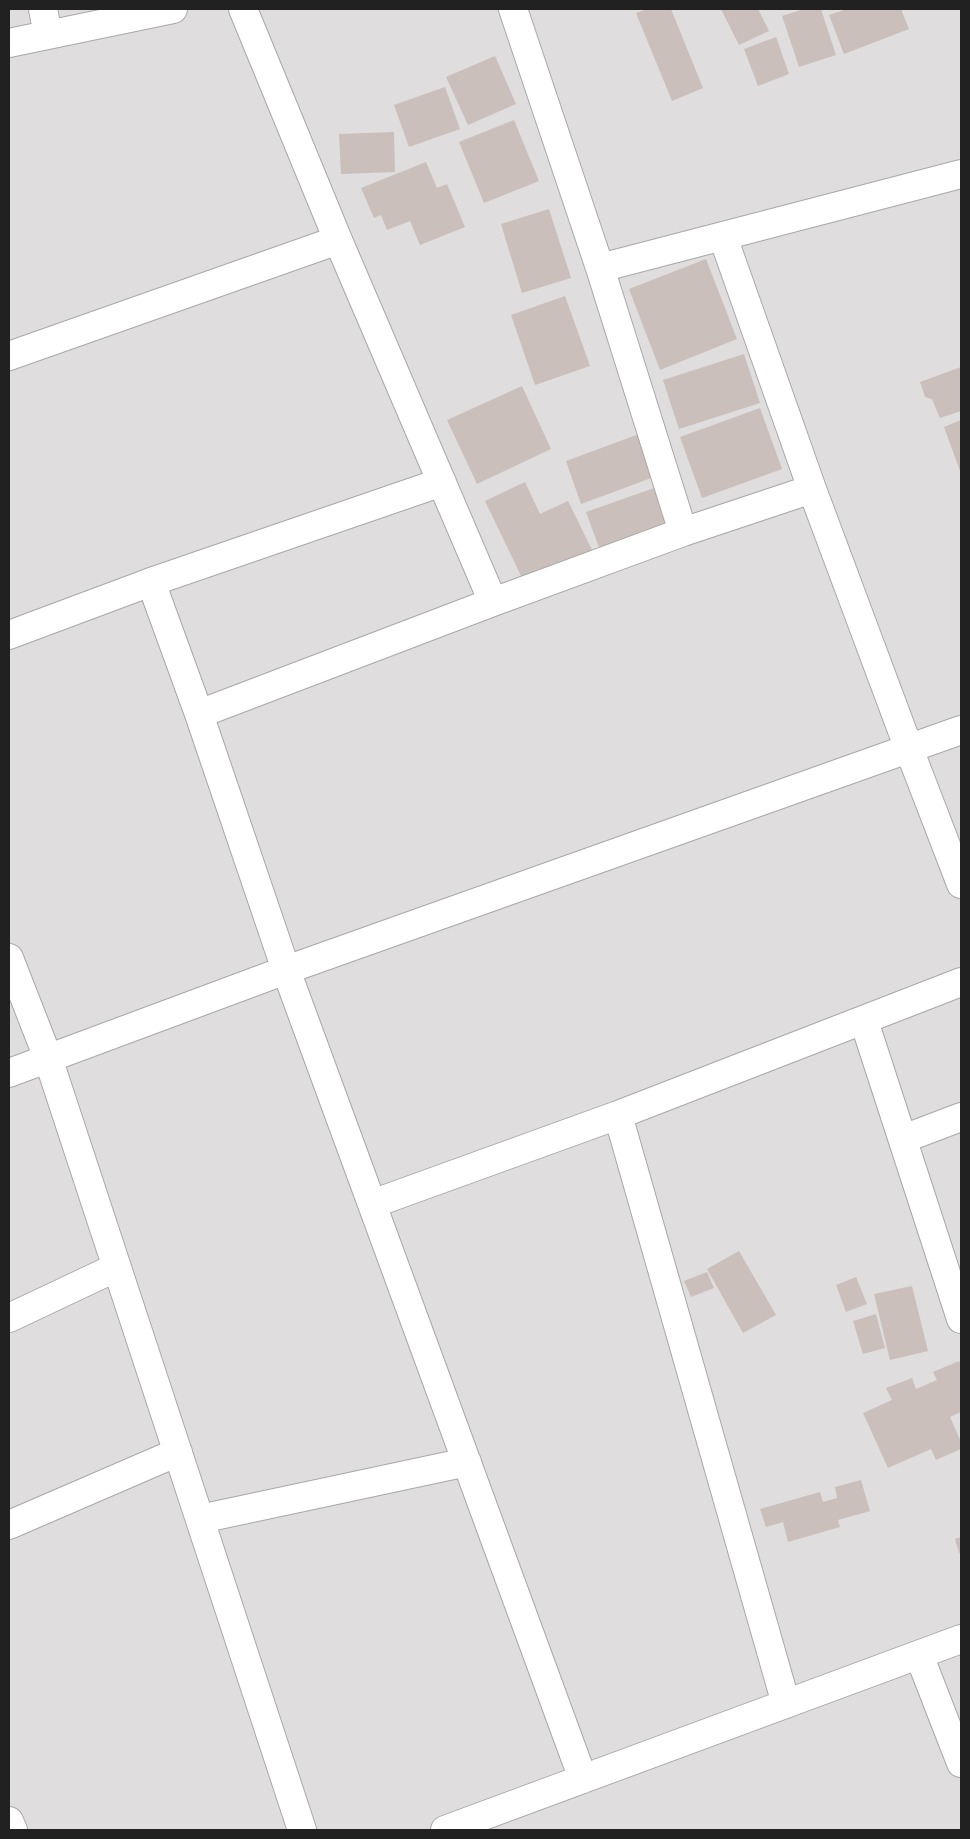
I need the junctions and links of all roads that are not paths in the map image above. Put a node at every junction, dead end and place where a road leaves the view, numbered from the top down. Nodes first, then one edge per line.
1 (173, 9) edge
2 (243, 9) edge
3 (513, 9) edge
4 (46, 22) edge
5 (9, 43) edge
6 (961, 174) edge
7 (723, 237) junction
8 (338, 240) junction
9 (600, 268) junction
10 (9, 356) edge
11 (442, 482) junction
12 (812, 489) junction
13 (683, 532) junction
14 (151, 582) junction
15 (493, 602) junction
16 (9, 635) edge
17 (199, 714) junction
18 (961, 730) edge
19 (909, 749) junction
20 (961, 884) edge
21 (9, 958) edge
22 (286, 970) junction
23 (961, 982) edge
24 (864, 1021) junction
25 (48, 1058) junction
26 (9, 1073) edge
27 (618, 1115) junction
28 (961, 1117) edge
29 (902, 1139) junction
30 (372, 1204) junction
31 (117, 1267) junction
32 (9, 1318) edge
33 (961, 1319) edge
34 (178, 1452) junction
35 (467, 1462) junction
36 (200, 1519) junction
37 (9, 1525) edge
38 (961, 1639) edge
39 (919, 1655) junction
40 (786, 1704) junction
41 (961, 1763) edge
42 (583, 1779) junction
43 (9, 1821) edge
44 (13, 1830) edge
45 (302, 1830) edge
46 (446, 1830) edge

1 - 4 street
2 - 8 street
3 - 9 street
4 - 5 street
6 - 7 street
7 - 9 street
7 - 12 street
8 - 10 street
8 - 11 street
9 - 13 street
11 - 14 street
11 - 15 street
12 - 13 street
12 - 19 street
13 - 15 street
14 - 16 street
14 - 17 street
15 - 17 street
17 - 22 street
18 - 19 street
19 - 20 street
19 - 22 street
21 - 25 street
22 - 25 street
22 - 30 street
23 - 24 street
24 - 27 street
24 - 29 street
25 - 26 street
25 - 31 street
27 - 30 street
27 - 40 street
28 - 29 street
29 - 33 street
30 - 35 street
31 - 32 street
31 - 34 street
34 - 36 street
34 - 37 street
35 - 36 street
35 - 42 street
36 - 45 street
38 - 39 street
39 - 40 street
39 - 41 street
40 - 42 street
42 - 46 street
43 - 44 street

